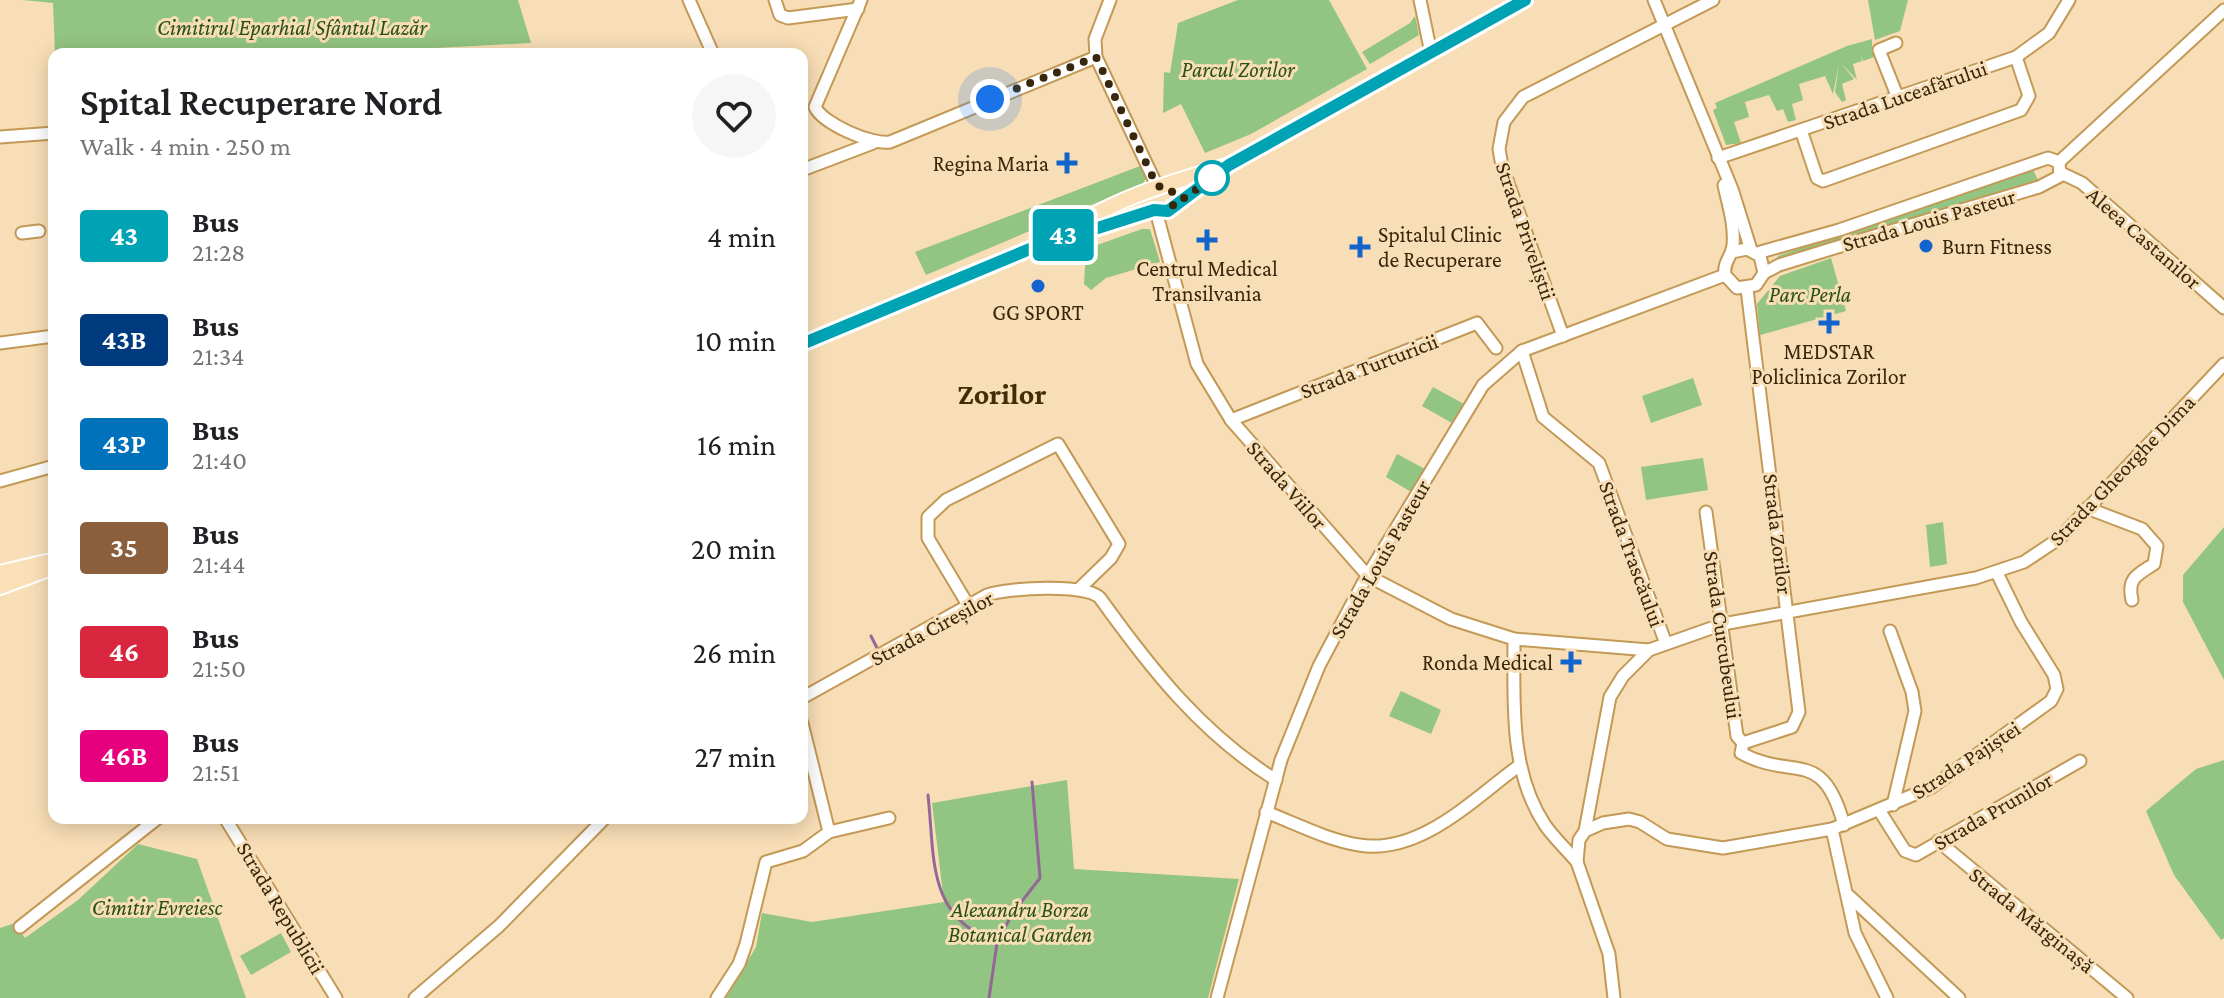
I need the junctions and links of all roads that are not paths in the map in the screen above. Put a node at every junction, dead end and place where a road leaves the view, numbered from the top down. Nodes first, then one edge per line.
1 (689, 0) edge
2 (775, 0) edge
3 (1110, 0) edge
4 (1420, 0) edge
5 (1525, 0) edge
6 (1654, 0) edge
7 (1713, 0) edge
8 (2069, 0) edge
9 (860, 4) edge
10 (2224, 10) edge
11 (1664, 25) junction
12 (1896, 43) dead end
13 (710, 48) edge
14 (1431, 53) junction
15 (1096, 57) junction
16 (2016, 57) junction
17 (1898, 98) junction
18 (1801, 130) junction
19 (48, 133) edge
20 (0, 137) edge
21 (873, 143) junction
22 (1719, 159) junction
23 (2041, 161) junction
24 (1229, 165) junction
25 (2060, 167) junction
26 (808, 168) edge
27 (2049, 182) junction
28 (1157, 187) junction
29 (1159, 212) junction
30 (1066, 234) junction
31 (1165, 238) junction
32 (1754, 251) junction
33 (1732, 252) junction
34 (1764, 273) junction
35 (1725, 275) junction
36 (1747, 289) junction
37 (2224, 308) edge
38 (1563, 336) junction
39 (48, 337) edge
40 (808, 342) edge
41 (0, 343) edge
42 (1496, 348) dead end
43 (1522, 351) junction
44 (2224, 364) edge
45 (1231, 420) junction
46 (48, 468) edge
47 (0, 481) edge
48 (2087, 508) junction
49 (1706, 512) dead end
50 (48, 559) edge
51 (48, 560) edge
52 (0, 563) edge
53 (48, 569) edge
54 (0, 573) edge
55 (1997, 573) junction
56 (1368, 576) junction
57 (0, 587) edge
58 (1079, 589) junction
59 (2132, 600) dead end
60 (968, 605) junction
61 (1787, 613) junction
62 (1723, 624) junction
63 (1890, 631) dead end
64 (1514, 639) junction
65 (1665, 641) junction
66 (1649, 650) junction
67 (808, 695) edge
68 (808, 747) edge
69 (1743, 749) junction
70 (2080, 761) dead end
71 (1520, 765) junction
72 (1276, 780) junction
73 (1893, 805) junction
74 (1879, 810) junction
75 (1266, 812) junction
76 (889, 818) dead end
77 (150, 824) edge
78 (229, 824) edge
79 (599, 824) edge
80 (1838, 827) junction
81 (1585, 831) junction
82 (829, 832) junction
83 (1938, 841) junction
84 (1577, 862) junction
85 (1848, 895) junction
86 (20, 927) dead end
87 (336, 998) edge
88 (415, 998) edge
89 (717, 998) edge
90 (1217, 998) edge
91 (1614, 998) edge
92 (1887, 998) edge
93 (1959, 998) edge
94 (2127, 998) edge

1 - 13 street
2 - 9 street
3 - 15 street
4 - 14 street
5 - 14 main road
6 - 11 street
7 - 11 street, Strada Priveliștii
8 - 16 street, Strada Luceafărului
9 - 21 street
10 - 25 street, Strada Louis Pasteur
11 - 22 street
11 - 38 street, Strada Priveliștii
12 - 17 street
14 - 24 main road
15 - 21 street
15 - 28 street
16 - 17 street, Strada Luceafărului
16 - 18 street
17 - 18 street, Strada Luceafărului
18 - 22 street, Strada Luceafărului
19 - 20 street
21 - 26 street
22 - 32 street
22 - 33 street
23 - 25 street, Strada Louis Pasteur
23 - 27 street, Strada Louis Pasteur
23 - 32 street, Strada Louis Pasteur
24 - 28 main road
24 - 29 main road
25 - 27 street, Strada Louis Pasteur
25 - 37 street, Aleea Castanilor
27 - 34 street, Strada Louis Pasteur
28 - 29 main road
28 - 29 main road
28 - 30 main road
29 - 30 main road
29 - 31 street, Strada Viilor
29 - 31 street, Strada Viilor
30 - 40 main road
31 - 45 street, Strada Viilor
32 - 33 street
32 - 34 street
33 - 35 street
34 - 36 street
35 - 36 street
35 - 38 street, Strada Louis Pasteur
36 - 61 street, Strada Zorilor
38 - 43 street, Strada Louis Pasteur
39 - 41 street
42 - 45 street, Strada Turturicii
43 - 56 street, Strada Louis Pasteur
43 - 65 street, Strada Trascăului
44 - 48 street, Strada Gheorghe Dima
45 - 56 street, Strada Viilor
46 - 47 street
48 - 55 street, Strada Gheorghe Dima
48 - 59 street
49 - 62 street, Strada Curcubeului
50 - 52 main road
51 - 54 main road
53 - 57 main road
55 - 61 street, Strada Gheorghe Dima
55 - 73 street, Strada Pajiștei
56 - 64 street, Strada Viilor
56 - 72 street, Strada Louis Pasteur
58 - 60 street, Strada Cireșilor
58 - 60 street
58 - 72 street
60 - 67 street, Strada Cireșilor
61 - 62 street, Strada Gheorghe Dima
61 - 69 street, Strada Zorilor
62 - 65 street, Strada Gheorghe Dima
62 - 69 street, Strada Curcubeului
63 - 73 street
64 - 66 street, Strada Viilor
64 - 71 street
65 - 66 street, Strada Gheorghe Dima
66 - 81 street, Strada Gheorghe Dima
68 - 82 street
69 - 80 street
70 - 83 street, Strada Prunilor
71 - 75 street
71 - 84 street
72 - 75 street, Strada Louis Pasteur
73 - 74 street, Strada Pajiștei
74 - 80 street, Strada Pajiștei
74 - 83 street, Strada Prunilor
75 - 90 street, Strada Louis Pasteur
76 - 82 street
77 - 86 street
78 - 87 street, Strada Republicii
79 - 88 street
80 - 81 street, Strada Pajiștei
80 - 85 street
81 - 84 street
82 - 89 street
83 - 94 street, Strada Mărginașă
84 - 91 street
85 - 92 street
85 - 93 street

